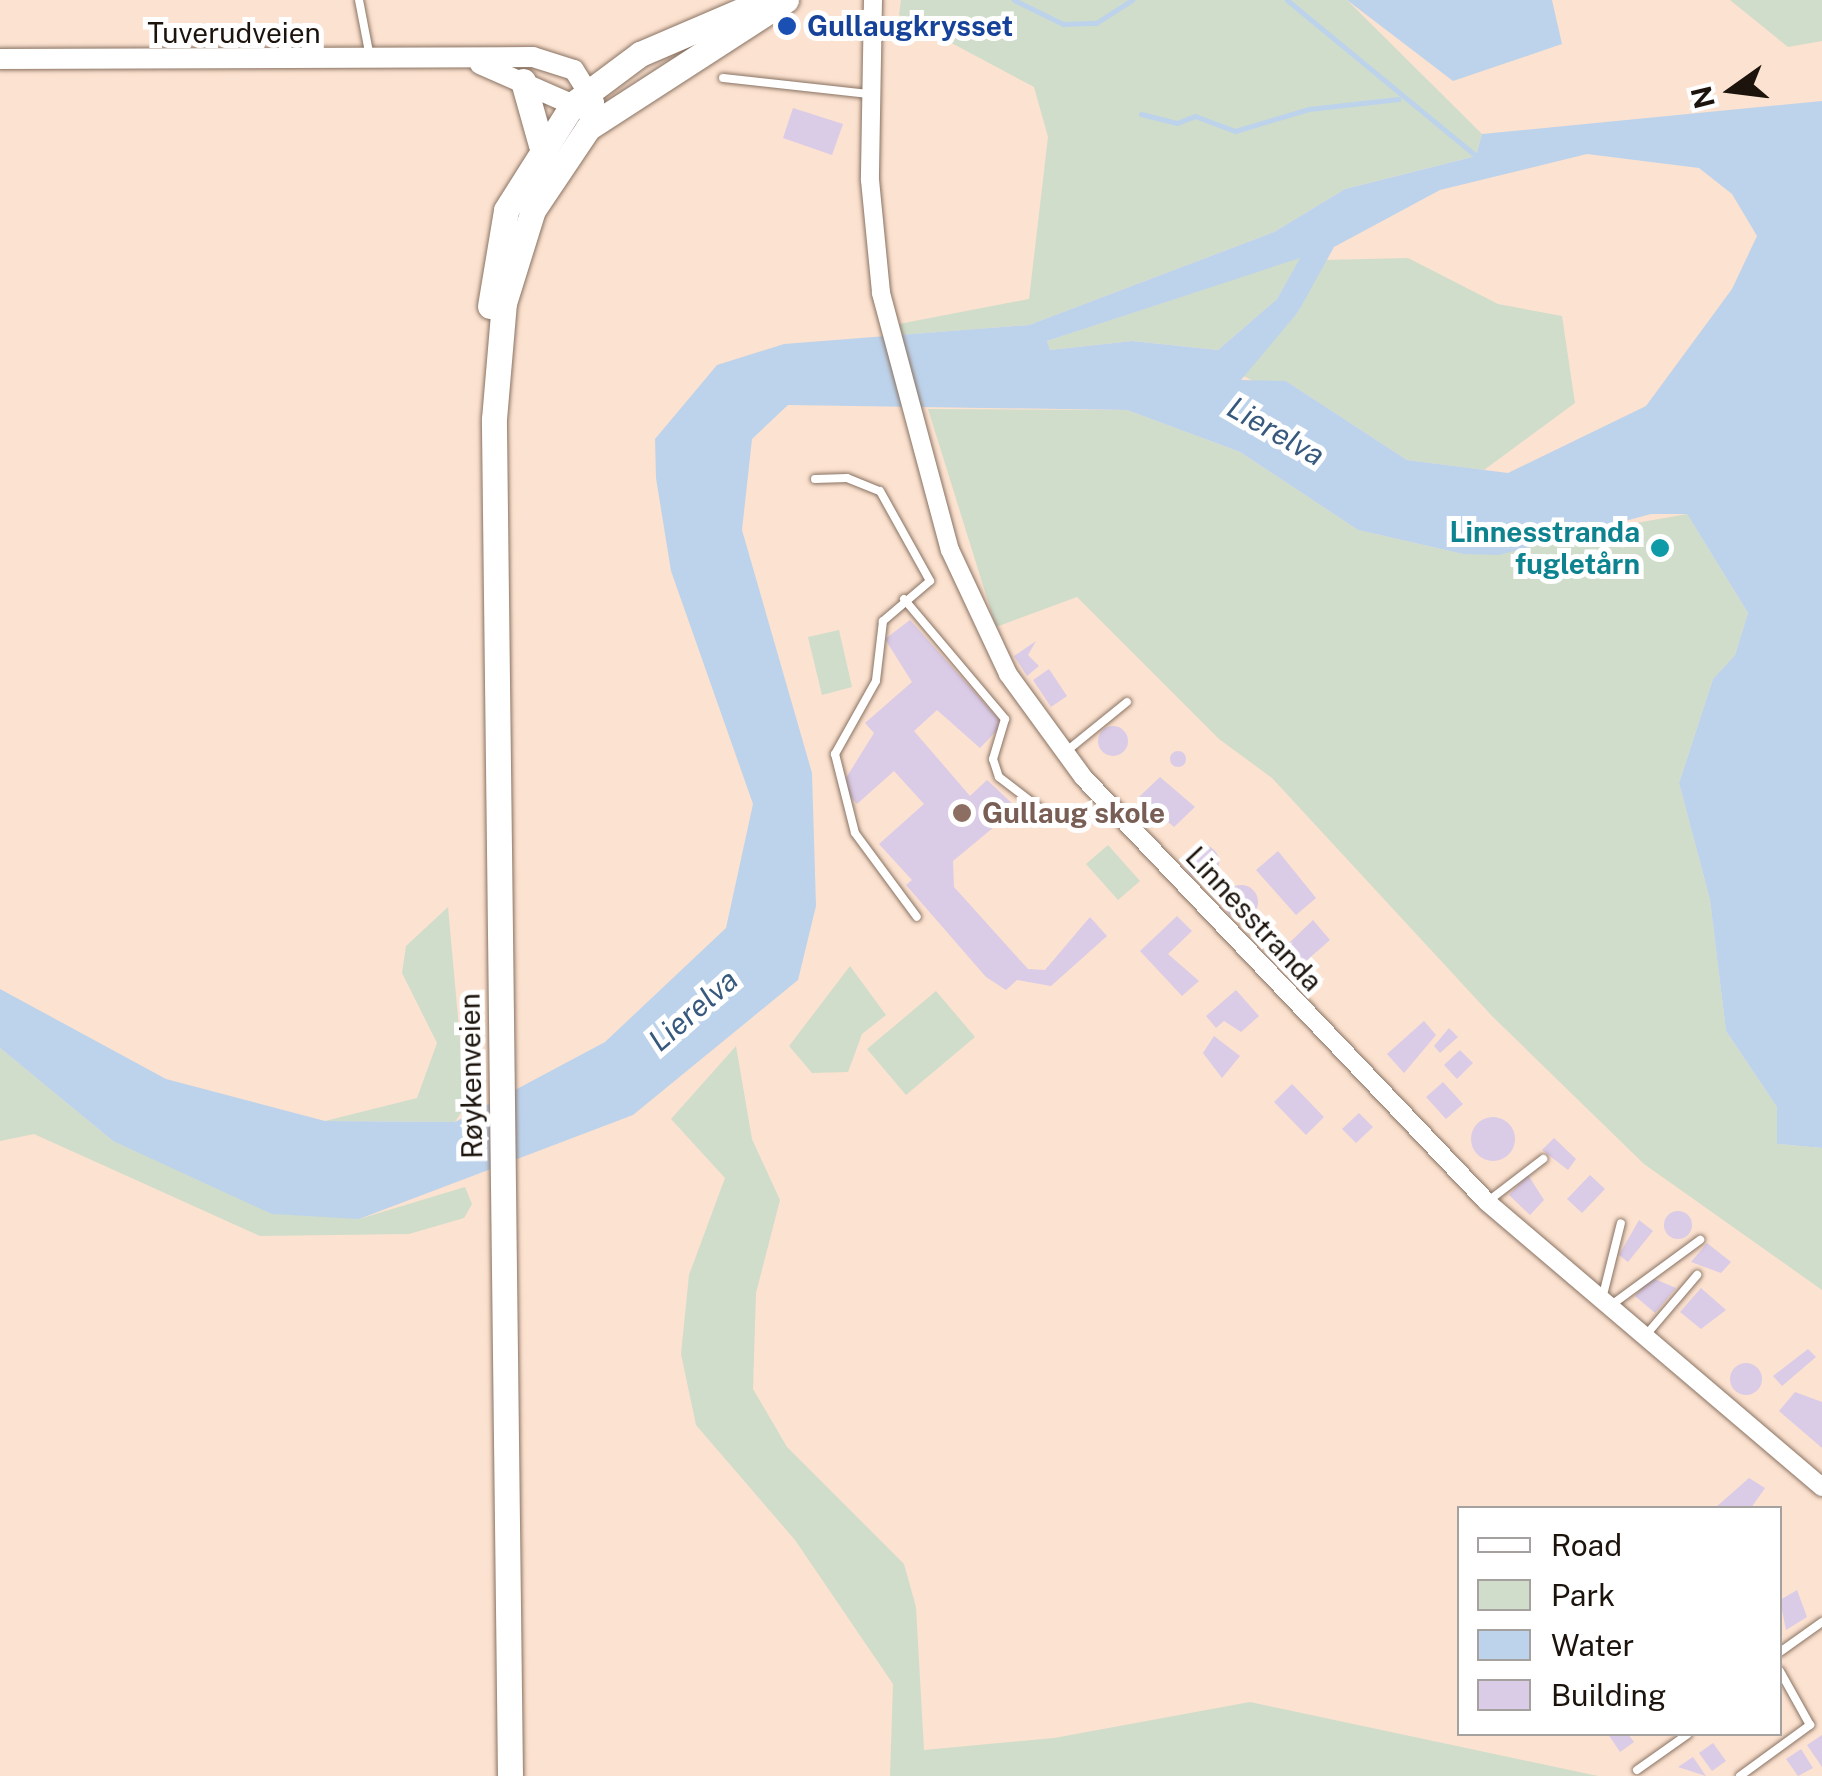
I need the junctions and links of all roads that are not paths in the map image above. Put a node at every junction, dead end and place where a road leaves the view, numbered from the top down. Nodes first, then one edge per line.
1 (358, 0) edge
2 (766, 0) edge
3 (786, 0) edge
4 (874, 0) edge
5 (0, 59) edge
6 (468, 61) junction
7 (370, 62) junction
8 (724, 78) dead end
9 (524, 80) junction
10 (873, 94) junction
11 (581, 96) junction
12 (600, 118) junction
13 (540, 145) junction
14 (496, 374) junction
15 (815, 479) dead end
16 (904, 599) junction
17 (1127, 702) dead end
18 (1064, 752) junction
19 (1042, 810) dead end
20 (917, 917) dead end
21 (1543, 1158) dead end
22 (1487, 1202) junction
23 (1620, 1222) dead end
24 (1700, 1240) dead end
25 (1697, 1276) dead end
26 (1603, 1306) junction
27 (1643, 1339) junction
28 (1822, 1487) edge
29 (1822, 1622) edge
30 (1782, 1651) edge
31 (1782, 1676) edge
32 (1685, 1736) edge
33 (1637, 1770) dead end
34 (510, 1776) edge
35 (1740, 1776) edge

1 - 7 lane
2 - 11 highway, Røykenveien
3 - 12 highway, Røykenveien
4 - 10 street, Linnesstranda
5 - 7 main road, Tuverudveien
6 - 7 main road, Tuverudveien
6 - 9 main road, Tuverudveien
6 - 11 main road, Tuverudveien
8 - 10 lane
9 - 11 main road, Tuverudveien
9 - 13 highway
10 - 18 street, Linnesstranda
11 - 12 main road, Tuverudveien
11 - 13 highway, Røykenveien
12 - 14 highway, Røykenveien
13 - 14 highway, Røykenveien
14 - 34 highway, Røykenveien
15 - 16 lane
16 - 19 lane
16 - 20 lane
17 - 18 lane
18 - 22 street, Linnesstranda
21 - 22 lane
22 - 26 street, Linnesstranda
23 - 26 lane
24 - 26 lane
25 - 27 lane
26 - 27 street, Linnesstranda
27 - 28 street, Linnesstranda
29 - 30 lane
31 - 35 lane
32 - 33 lane

